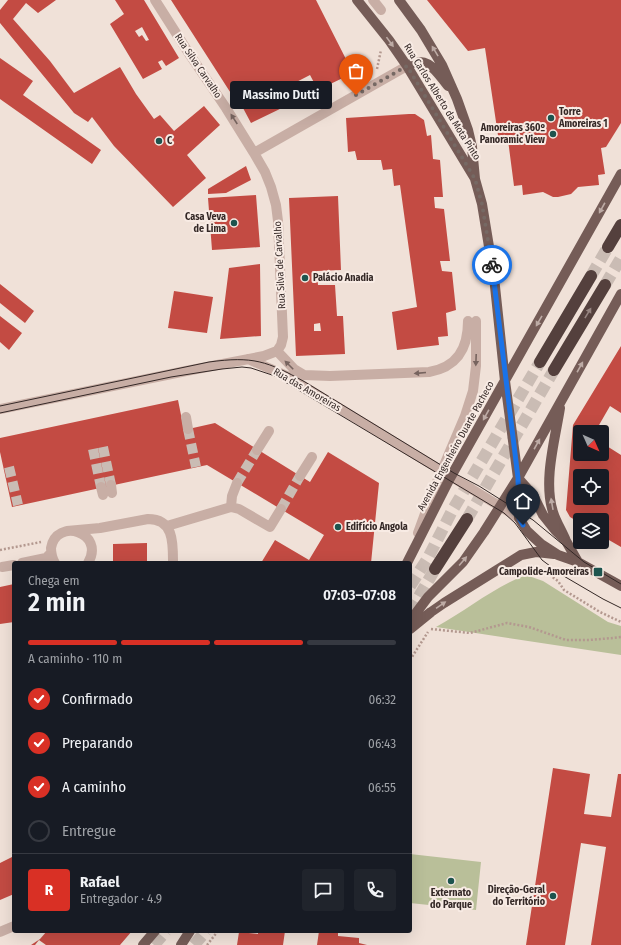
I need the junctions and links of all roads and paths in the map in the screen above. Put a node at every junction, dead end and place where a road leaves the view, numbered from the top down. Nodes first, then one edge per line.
1 (155, 0) edge
2 (357, 0) edge
3 (373, 0) edge
4 (399, 0) edge
5 (383, 5) edge
6 (407, 66) junction
7 (457, 99) junction
8 (254, 152) junction
9 (621, 174) edge
10 (475, 179) junction
11 (621, 225) edge
12 (608, 248) tunnel mouth
13 (591, 276) tunnel mouth
14 (605, 285) tunnel mouth
15 (621, 294) edge
16 (277, 351) junction
17 (248, 359) junction
18 (540, 362) tunnel mouth
19 (554, 370) tunnel mouth
20 (505, 381) junction
21 (561, 401) junction
22 (0, 410) edge
23 (186, 417) dead end
24 (188, 429) tunnel mouth
25 (269, 430) dead end
26 (257, 450) tunnel mouth
27 (312, 457) dead end
28 (441, 472) junction
29 (300, 476) tunnel mouth
30 (451, 477) junction
31 (518, 478) junction
32 (238, 483) tunnel mouth
33 (500, 506) junction
34 (230, 507) junction
35 (281, 509) tunnel mouth
36 (519, 518) junction
37 (467, 519) tunnel mouth
38 (167, 526) junction
39 (100, 528) junction
40 (67, 531) junction
41 (55, 539) junction
42 (566, 540) junction
43 (0, 550) edge
44 (92, 551) junction
45 (51, 553) junction
46 (558, 555) junction
47 (32, 561) edge
48 (54, 561) edge
49 (89, 561) edge
50 (173, 561) edge
51 (408, 561) edge
52 (578, 562) junction
53 (12, 565) edge
54 (2, 567) dead end
55 (528, 568) dead end
56 (435, 569) tunnel mouth
57 (621, 586) edge
58 (412, 619) edge
59 (621, 622) edge
60 (434, 626) dead end
61 (412, 628) edge
62 (430, 629) junction
63 (621, 636) edge
64 (412, 657) edge
65 (12, 927) edge
66 (0, 932) edge
67 (153, 933) edge
68 (189, 933) edge
69 (216, 933) edge
70 (182, 944) edge
71 (144, 945) edge
72 (207, 945) edge

8 -> 1 street, Rua Silva Carvalho
2 -> 6 main road, Rua Carlos Alberto da Mota Pinto
3 - 5 street
7 -> 4 main road, Rua Carlos Alberto da Mota Pinto
6 - 7 main road
6 - 8 street
6 - 10 main road, Rua Carlos Alberto da Mota Pinto
7 - 10 main road, Rua Carlos Alberto da Mota Pinto
8 - 16 street, Rua Silva de Carvalho
9 -> 20 main road, Avenida Engenheiro Duarte Pacheco
10 - 20 main road, Rua Carlos Alberto da Mota Pinto
11 - 12 highway
13 - 18 highway
19 -> 14 highway
21 -> 15 main road
16 - 17 street
16 - 28 street
17 - 22 street
17 - 28 street, Rua das Amoreiras
20 -> 30 main road, Avenida Engenheiro Duarte Pacheco
20 - 31 main road, Rua Carlos Alberto da Mota Pinto
31 -> 21 main road
42 -> 21 main road
23 - 24 street
25 - 26 street
27 - 29 street
28 - 30 street, Rua das Amoreiras
28 - 51 street
30 - 33 street, Rua das Amoreiras
30 - 51 main road, Avenida Engenheiro Duarte Pacheco
31 - 33 main road
31 - 36 main road, Rua Carlos Alberto da Mota Pinto
31 - 42 main road
32 - 34 street
33 - 36 street, Rua das Amoreiras
58 -> 33 main road
34 - 35 street
34 - 38 street
36 - 46 main road
37 - 56 highway
38 - 39 street
38 - 50 street
39 - 40 street
39 - 44 street
40 - 41 street
40 - 44 street
41 - 43 path
41 - 45 street
42 - 52 main road
44 - 49 street
45 - 47 street
45 - 48 street
46 - 52 main road
61 -> 46 main road
52 - 57 main road
53 - 54 street
55 - 59 path
60 - 62 path
62 - 63 path
62 - 64 path
65 - 66 street
67 - 71 main road
68 - 70 main road
69 - 72 path

